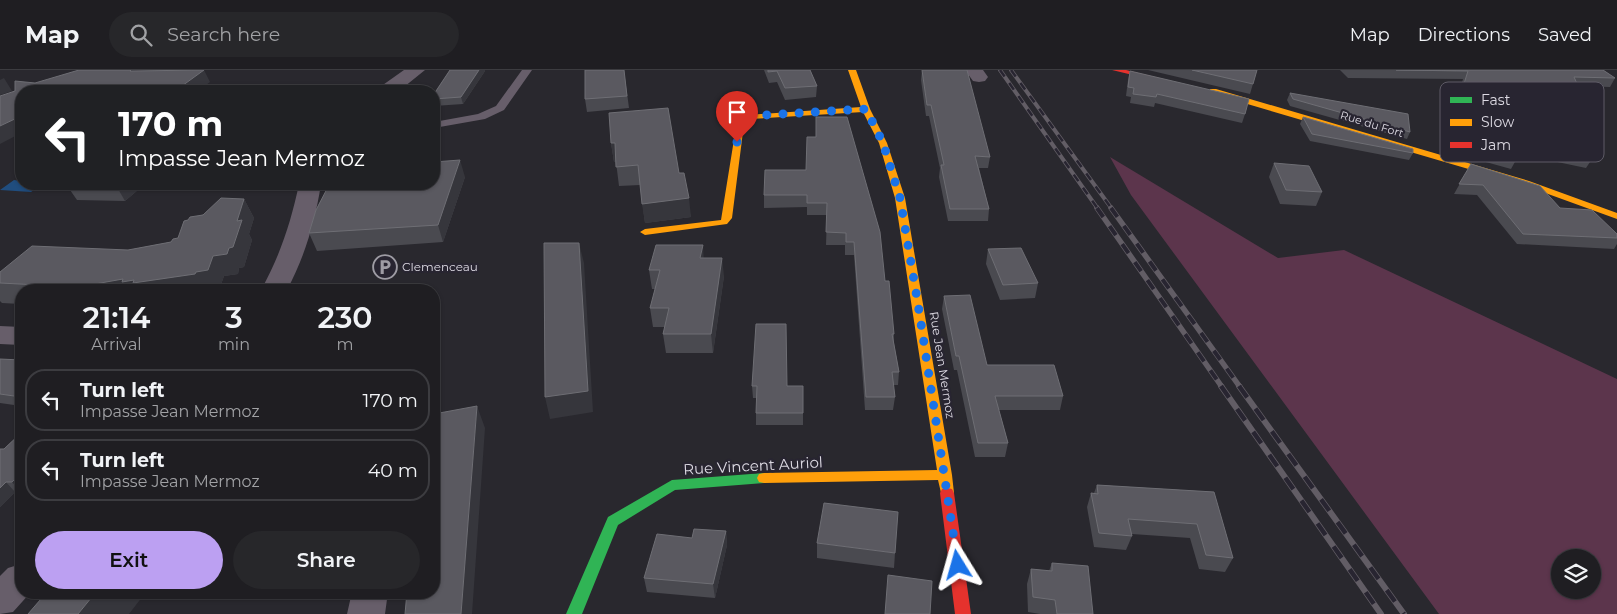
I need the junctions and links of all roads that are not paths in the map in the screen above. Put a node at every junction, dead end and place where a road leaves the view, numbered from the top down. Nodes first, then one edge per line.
1 (416, 70) edge
2 (527, 70) edge
3 (852, 70) edge
4 (1116, 70) edge
5 (1177, 83) edge
6 (395, 85) edge
7 (1206, 90) edge
8 (866, 109) junction
9 (440, 124) edge
10 (1440, 158) edge
11 (1454, 162) edge
12 (309, 190) edge
13 (1617, 216) edge
14 (645, 232) dead end
15 (277, 284) edge
16 (0, 335) edge
17 (15, 336) edge
18 (945, 474) junction
19 (15, 586) edge
20 (369, 599) edge
21 (0, 602) edge
22 (366, 614) edge
23 (574, 614) edge
24 (963, 614) edge

1 - 6 street
2 - 9 lane
3 - 8 street, Rue Jean Mermoz
4 - 5 street
7 - 10 street, Rue du Fort
8 - 14 street
8 - 18 street, Rue Jean Mermoz
11 - 13 street, Rue du Fort
12 - 15 street
16 - 17 street
18 - 23 street, Rue Vincent Auriol
18 - 24 street, Rue Jean Mermoz
19 - 21 street
20 - 22 street

